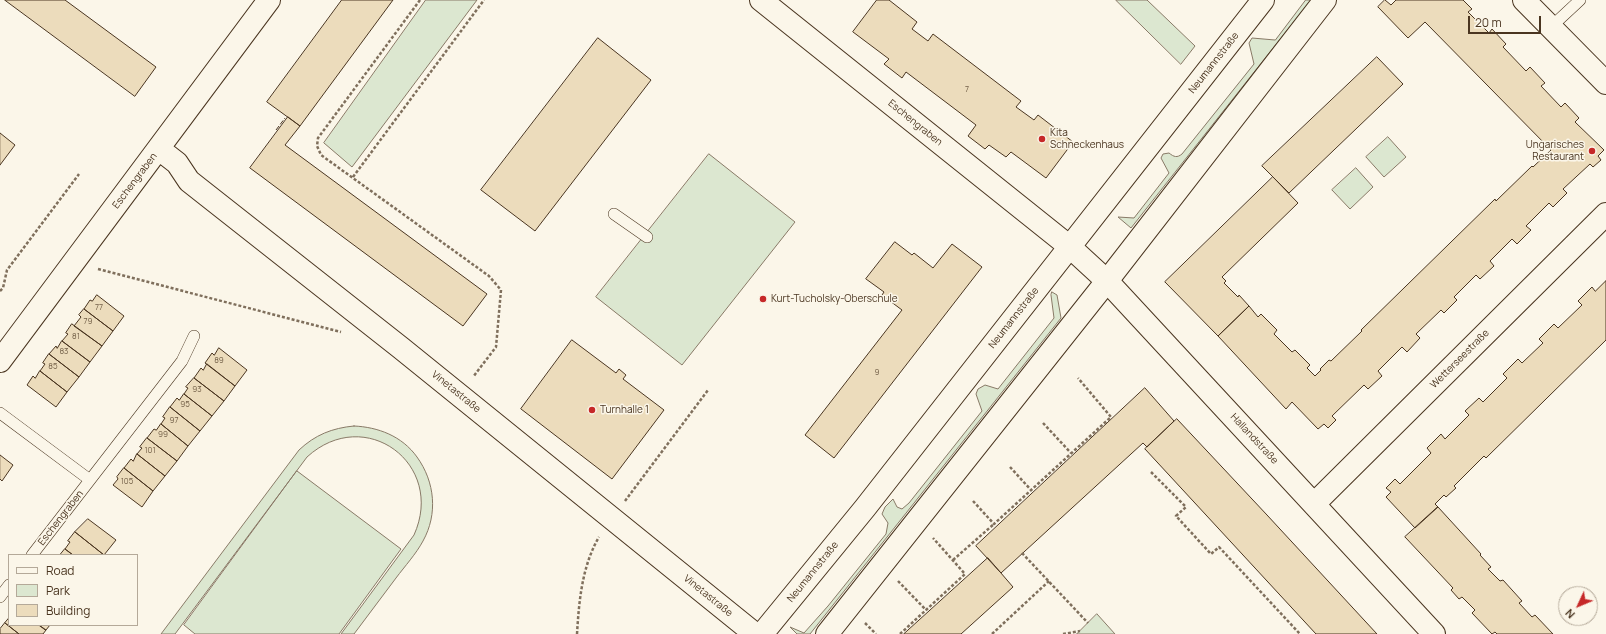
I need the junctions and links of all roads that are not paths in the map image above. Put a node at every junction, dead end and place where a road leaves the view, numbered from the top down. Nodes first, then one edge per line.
1 (269, 0) edge
2 (760, 0) edge
3 (1263, 0) edge
4 (1325, 0) edge
5 (1524, 0) edge
6 (1580, 0) edge
7 (1551, 27) junction
8 (1606, 83) edge
9 (159, 149) junction
10 (614, 214) dead end
11 (1606, 214) edge
12 (647, 237) dead end
13 (1070, 247) junction
14 (1107, 281) junction
15 (194, 336) dead end
16 (0, 361) edge
17 (0, 413) edge
18 (90, 480) junction
19 (1314, 504) junction
20 (33, 554) edge
21 (8, 586) edge
22 (0, 597) edge
23 (755, 634) edge
24 (762, 634) edge
25 (827, 634) edge
26 (1434, 634) edge

1 - 9 street, Eschengraben
2 - 13 street, Eschengraben
3 - 13 street, Neumannstraße
4 - 14 street
5 - 7 street
6 - 7 lane
7 - 8 street
9 - 16 street, Eschengraben
9 - 23 street, Vinetastraße
10 - 12 lane
11 - 19 street, Wetterseestraße
13 - 14 street, Hallandstraße
13 - 24 street, Neumannstraße
14 - 19 street, Hallandstraße
14 - 25 street
15 - 18 lane, Eschengraben
17 - 18 lane, Eschengraben
18 - 20 lane, Eschengraben
19 - 26 street, Hallandstraße
21 - 22 lane

